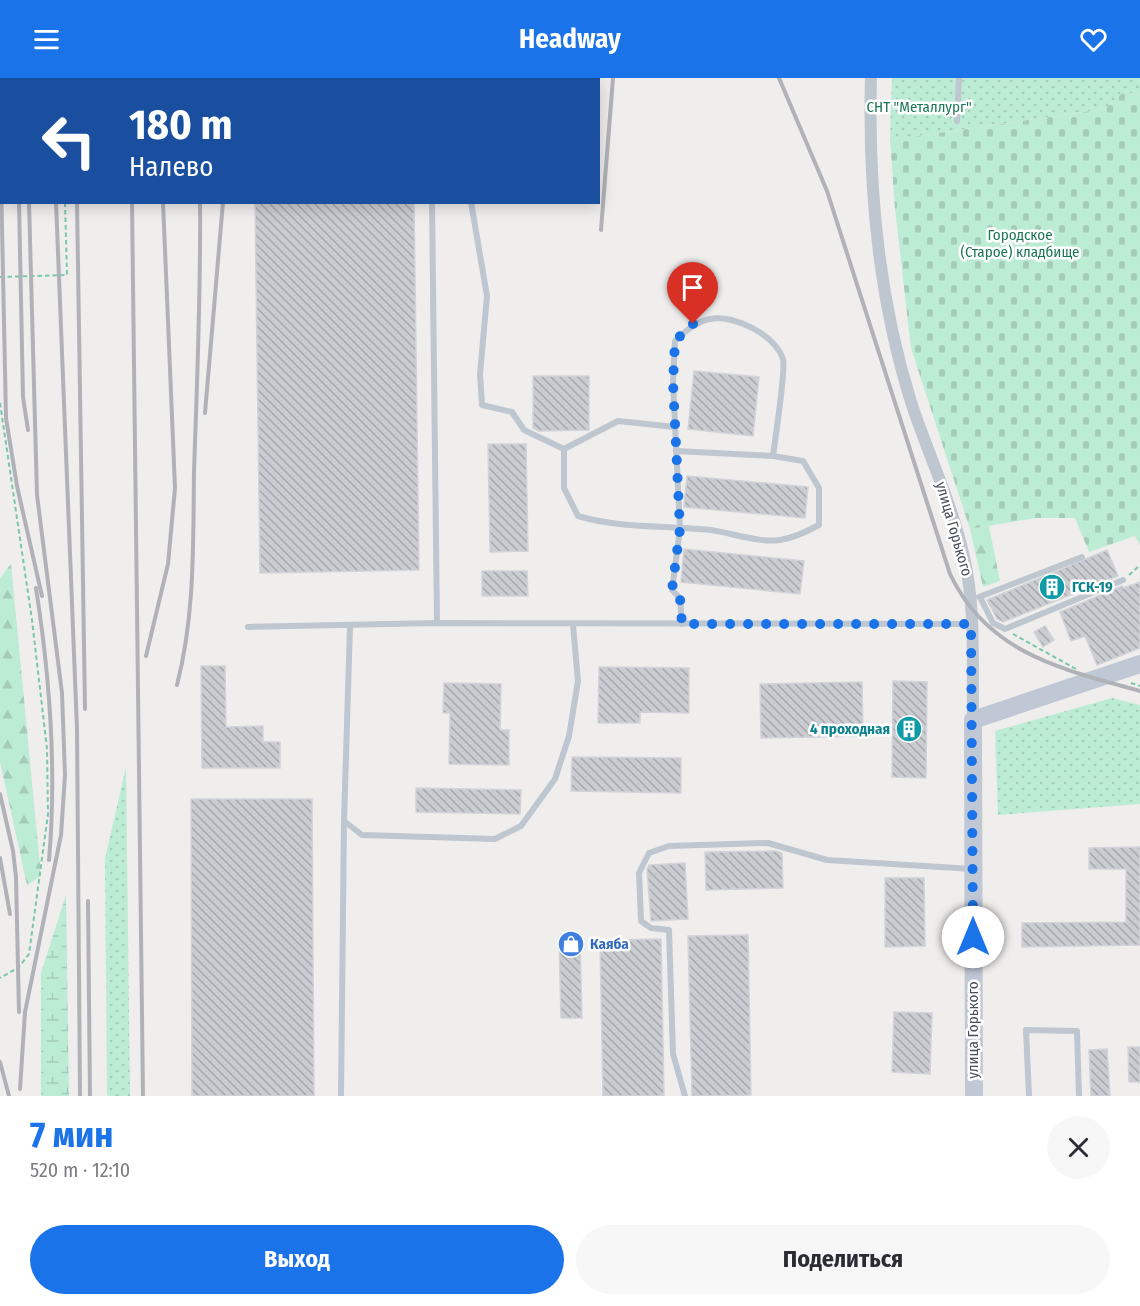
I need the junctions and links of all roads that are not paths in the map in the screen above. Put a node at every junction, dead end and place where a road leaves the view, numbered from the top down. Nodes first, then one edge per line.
1 (871, 78) edge
2 (959, 78) edge
3 (957, 121) dead end
4 (432, 204) edge
5 (471, 204) edge
6 (675, 426) junction
7 (564, 449) junction
8 (676, 451) junction
9 (773, 456) junction
10 (680, 529) junction
11 (1082, 557) dead end
12 (1123, 580) road end
13 (975, 599) junction
14 (436, 623) junction
15 (682, 624) junction
16 (971, 624) junction
17 (573, 625) junction
18 (350, 626) junction
19 (248, 627) dead end
20 (1140, 664) edge
21 (973, 720) junction
22 (344, 821) junction
23 (973, 869) junction
24 (341, 1096) edge
25 (685, 1096) edge
26 (974, 1096) edge
27 (1029, 1096) edge
28 (1079, 1096) edge

1 - 13 street, улица Горького
2 - 3 lane
4 - 14 lane
5 - 7 lane
6 - 7 lane
6 - 8 lane
6 - 9 lane
7 - 10 lane
8 - 9 lane
8 - 10 lane
9 - 10 lane
10 - 15 lane
11 - 13 lane
12 - 13 lane
13 - 16 street, улица Горького
14 - 17 lane
14 - 18 lane
15 - 16 lane
15 - 17 lane
16 - 21 street, улица Горького
17 - 22 lane
18 - 19 lane
18 - 22 lane
20 - 21 main road
21 - 23 main road, улица Горького
22 - 24 lane
23 - 25 lane
23 - 26 main road, улица Горького
27 - 28 lane

